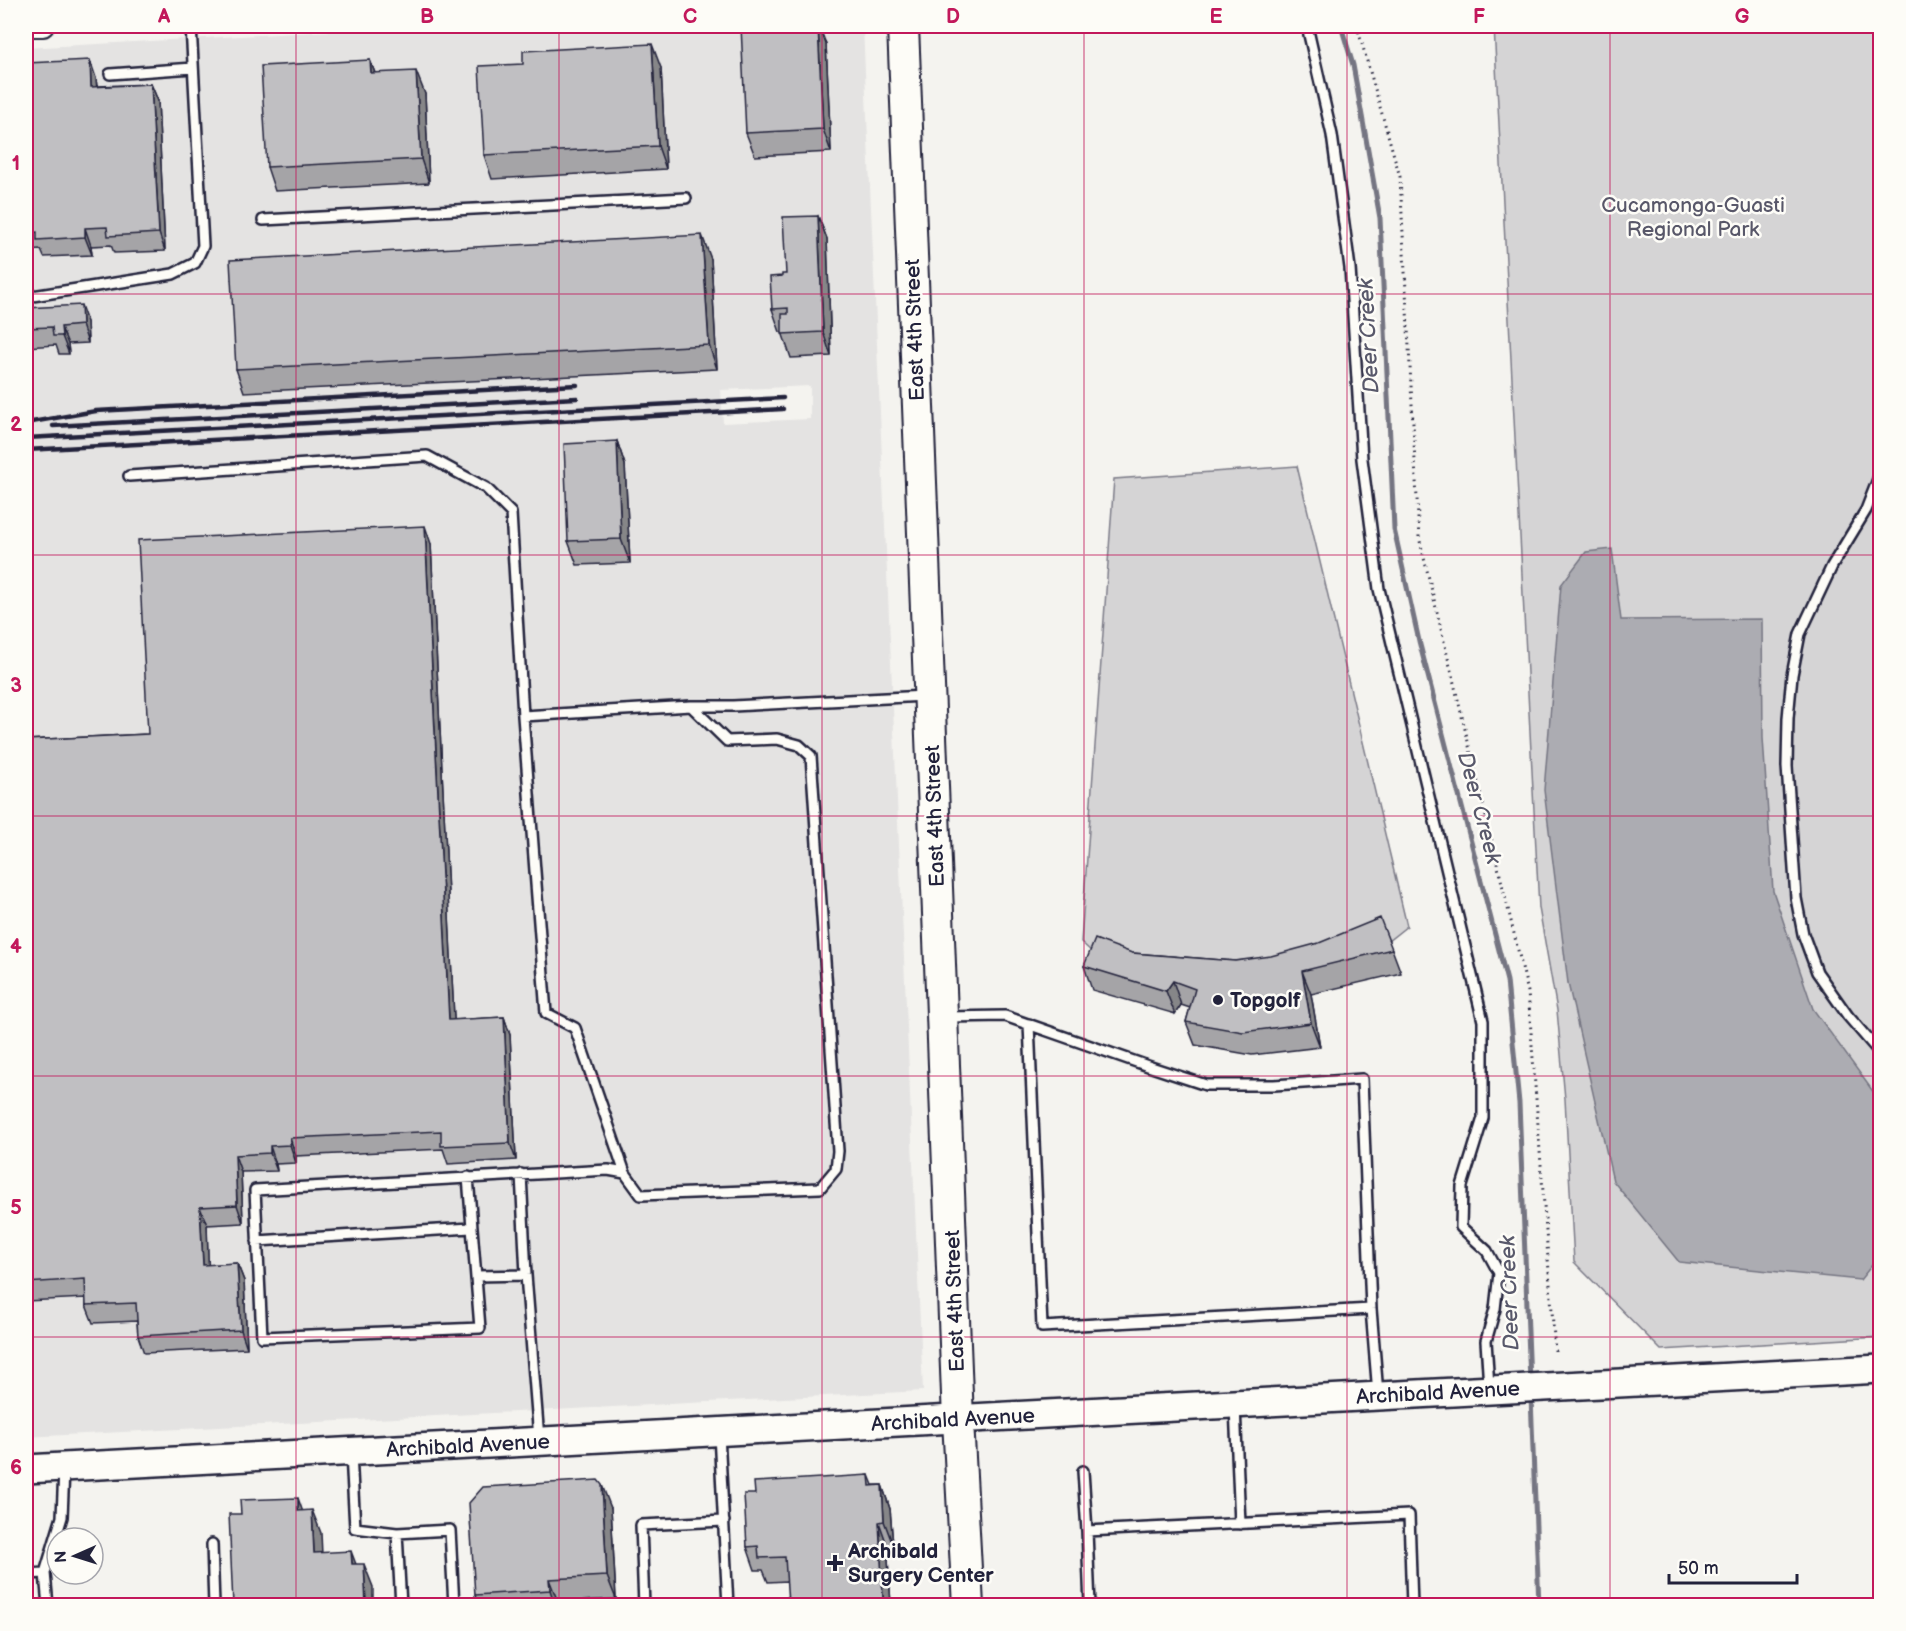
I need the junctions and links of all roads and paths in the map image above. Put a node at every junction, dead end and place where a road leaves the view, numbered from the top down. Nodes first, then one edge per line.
1 (26, 26) edge
2 (33, 26) edge
3 (43, 26) edge
4 (191, 26) edge
5 (903, 26) edge
6 (1307, 26) edge
7 (1357, 26) edge
8 (194, 68) junction
9 (110, 74) dead end
10 (686, 198) dead end
11 (263, 220) dead end
12 (26, 297) edge
13 (1881, 474) edge
14 (129, 476) dead end
15 (930, 696) junction
16 (692, 706) junction
17 (523, 716) junction
18 (943, 1017) junction
19 (1029, 1024) junction
20 (1881, 1053) edge
21 (625, 1173) junction
22 (521, 1174) junction
23 (468, 1177) junction
24 (471, 1228) junction
25 (258, 1241) junction
26 (526, 1275) junction
27 (476, 1276) junction
28 (1371, 1309) junction
29 (1555, 1351) dead end
30 (1881, 1369) edge
31 (1501, 1389) junction
32 (1378, 1396) junction
33 (1235, 1403) junction
34 (958, 1420) junction
35 (719, 1432) junction
36 (539, 1442) junction
37 (351, 1452) junction
38 (64, 1467) junction
39 (26, 1469) edge
40 (1083, 1471) dead end
41 (724, 1521) junction
42 (1240, 1524) junction
43 (59, 1526) edge
44 (1087, 1531) junction
45 (397, 1533) junction
46 (212, 1544) dead end
47 (45, 1572) edge
48 (26, 1574) edge
49 (46, 1586) edge
50 (48, 1605) edge
51 (214, 1605) edge
52 (401, 1605) edge
53 (454, 1605) edge
54 (644, 1605) edge
55 (728, 1605) edge
56 (968, 1605) edge
57 (1090, 1605) edge
58 (1412, 1605) edge

1 - 2 street
2 - 3 street
4 - 8 lane
5 - 15 main road, East 4th Street
6 - 31 lane
7 - 29 path
8 - 9 lane
8 - 12 lane
10 - 11 lane
13 - 20 lane
14 - 17 lane
15 - 16 lane
15 - 18 main road, East 4th Street
16 - 17 lane
16 - 21 lane
17 - 21 lane
18 - 19 lane
18 - 34 main road, East 4th Street
19 - 28 lane
19 - 28 lane
21 - 22 lane
22 - 23 lane
22 - 26 lane
23 - 24 lane
23 - 25 lane
24 - 25 lane
24 - 27 lane
25 - 27 lane
26 - 27 lane
26 - 36 lane
28 - 32 lane
30 - 31 main road, Archibald Avenue
31 - 32 main road, Archibald Avenue
32 - 33 main road, Archibald Avenue
33 - 34 main road, Archibald Avenue
33 - 42 lane
34 - 35 main road, Archibald Avenue
34 - 56 main road, East 4th Street
35 - 36 main road, Archibald Avenue
35 - 41 lane
36 - 37 main road, Archibald Avenue
37 - 38 main road, Archibald Avenue
37 - 45 lane
38 - 39 main road, Archibald Avenue
38 - 43 lane
40 - 44 lane
41 - 54 lane
41 - 55 lane
42 - 44 lane
42 - 58 lane
44 - 57 lane
45 - 52 lane
45 - 53 lane
46 - 51 lane
47 - 48 lane
49 - 50 lane

